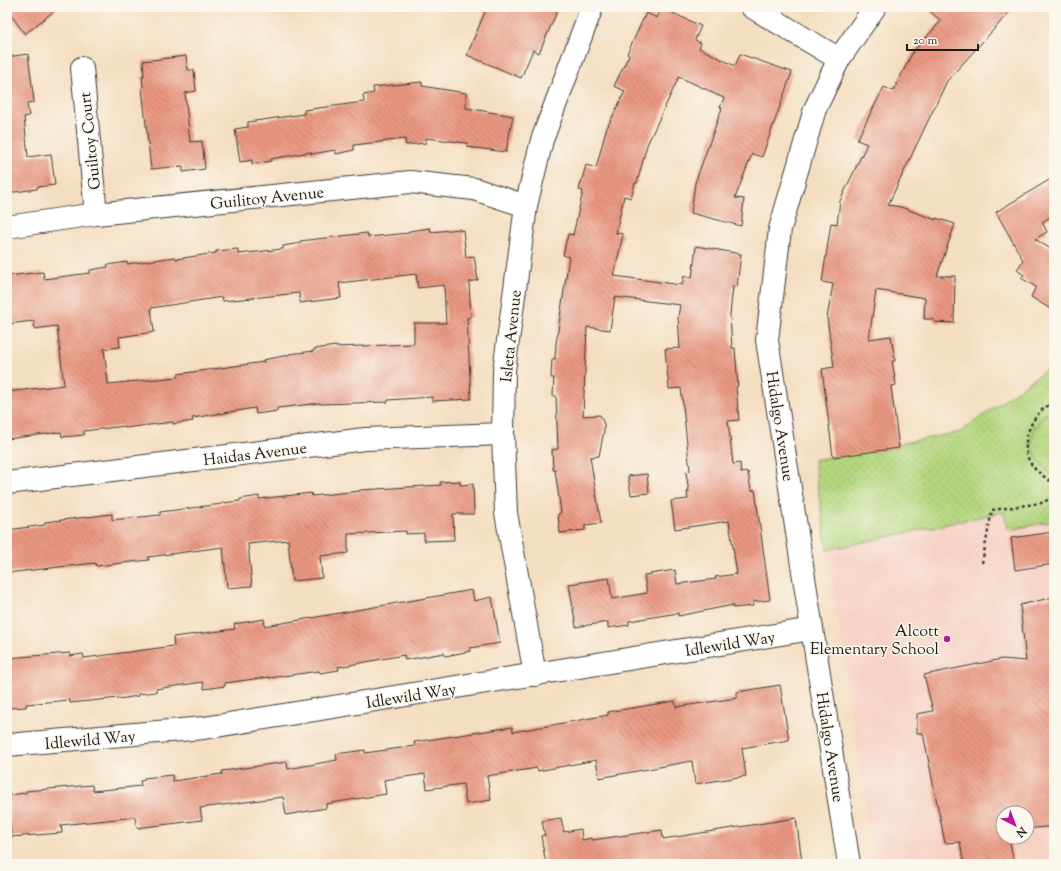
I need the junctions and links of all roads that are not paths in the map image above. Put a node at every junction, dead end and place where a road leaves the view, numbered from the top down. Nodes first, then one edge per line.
1 (592, 7) edge
2 (752, 7) edge
3 (875, 7) edge
4 (839, 59) junction
5 (82, 68) dead end
6 (526, 206) junction
7 (96, 214) junction
8 (7, 227) edge
9 (503, 434) junction
10 (7, 483) edge
11 (812, 629) junction
12 (535, 675) junction
13 (7, 746) edge
14 (849, 864) edge

1 - 6 street, Isleta Avenue
2 - 4 street
3 - 4 street, Hidalgo Avenue
4 - 11 street, Hidalgo Avenue
5 - 7 street, Guiltoy Court
6 - 7 street, Guilitoy Avenue
6 - 9 street, Isleta Avenue
7 - 8 street, Guilitoy Avenue
9 - 10 street, Haidas Avenue
9 - 12 street, Isleta Avenue
11 - 12 street, Idlewild Way
11 - 14 street, Hidalgo Avenue
12 - 13 street, Idlewild Way

